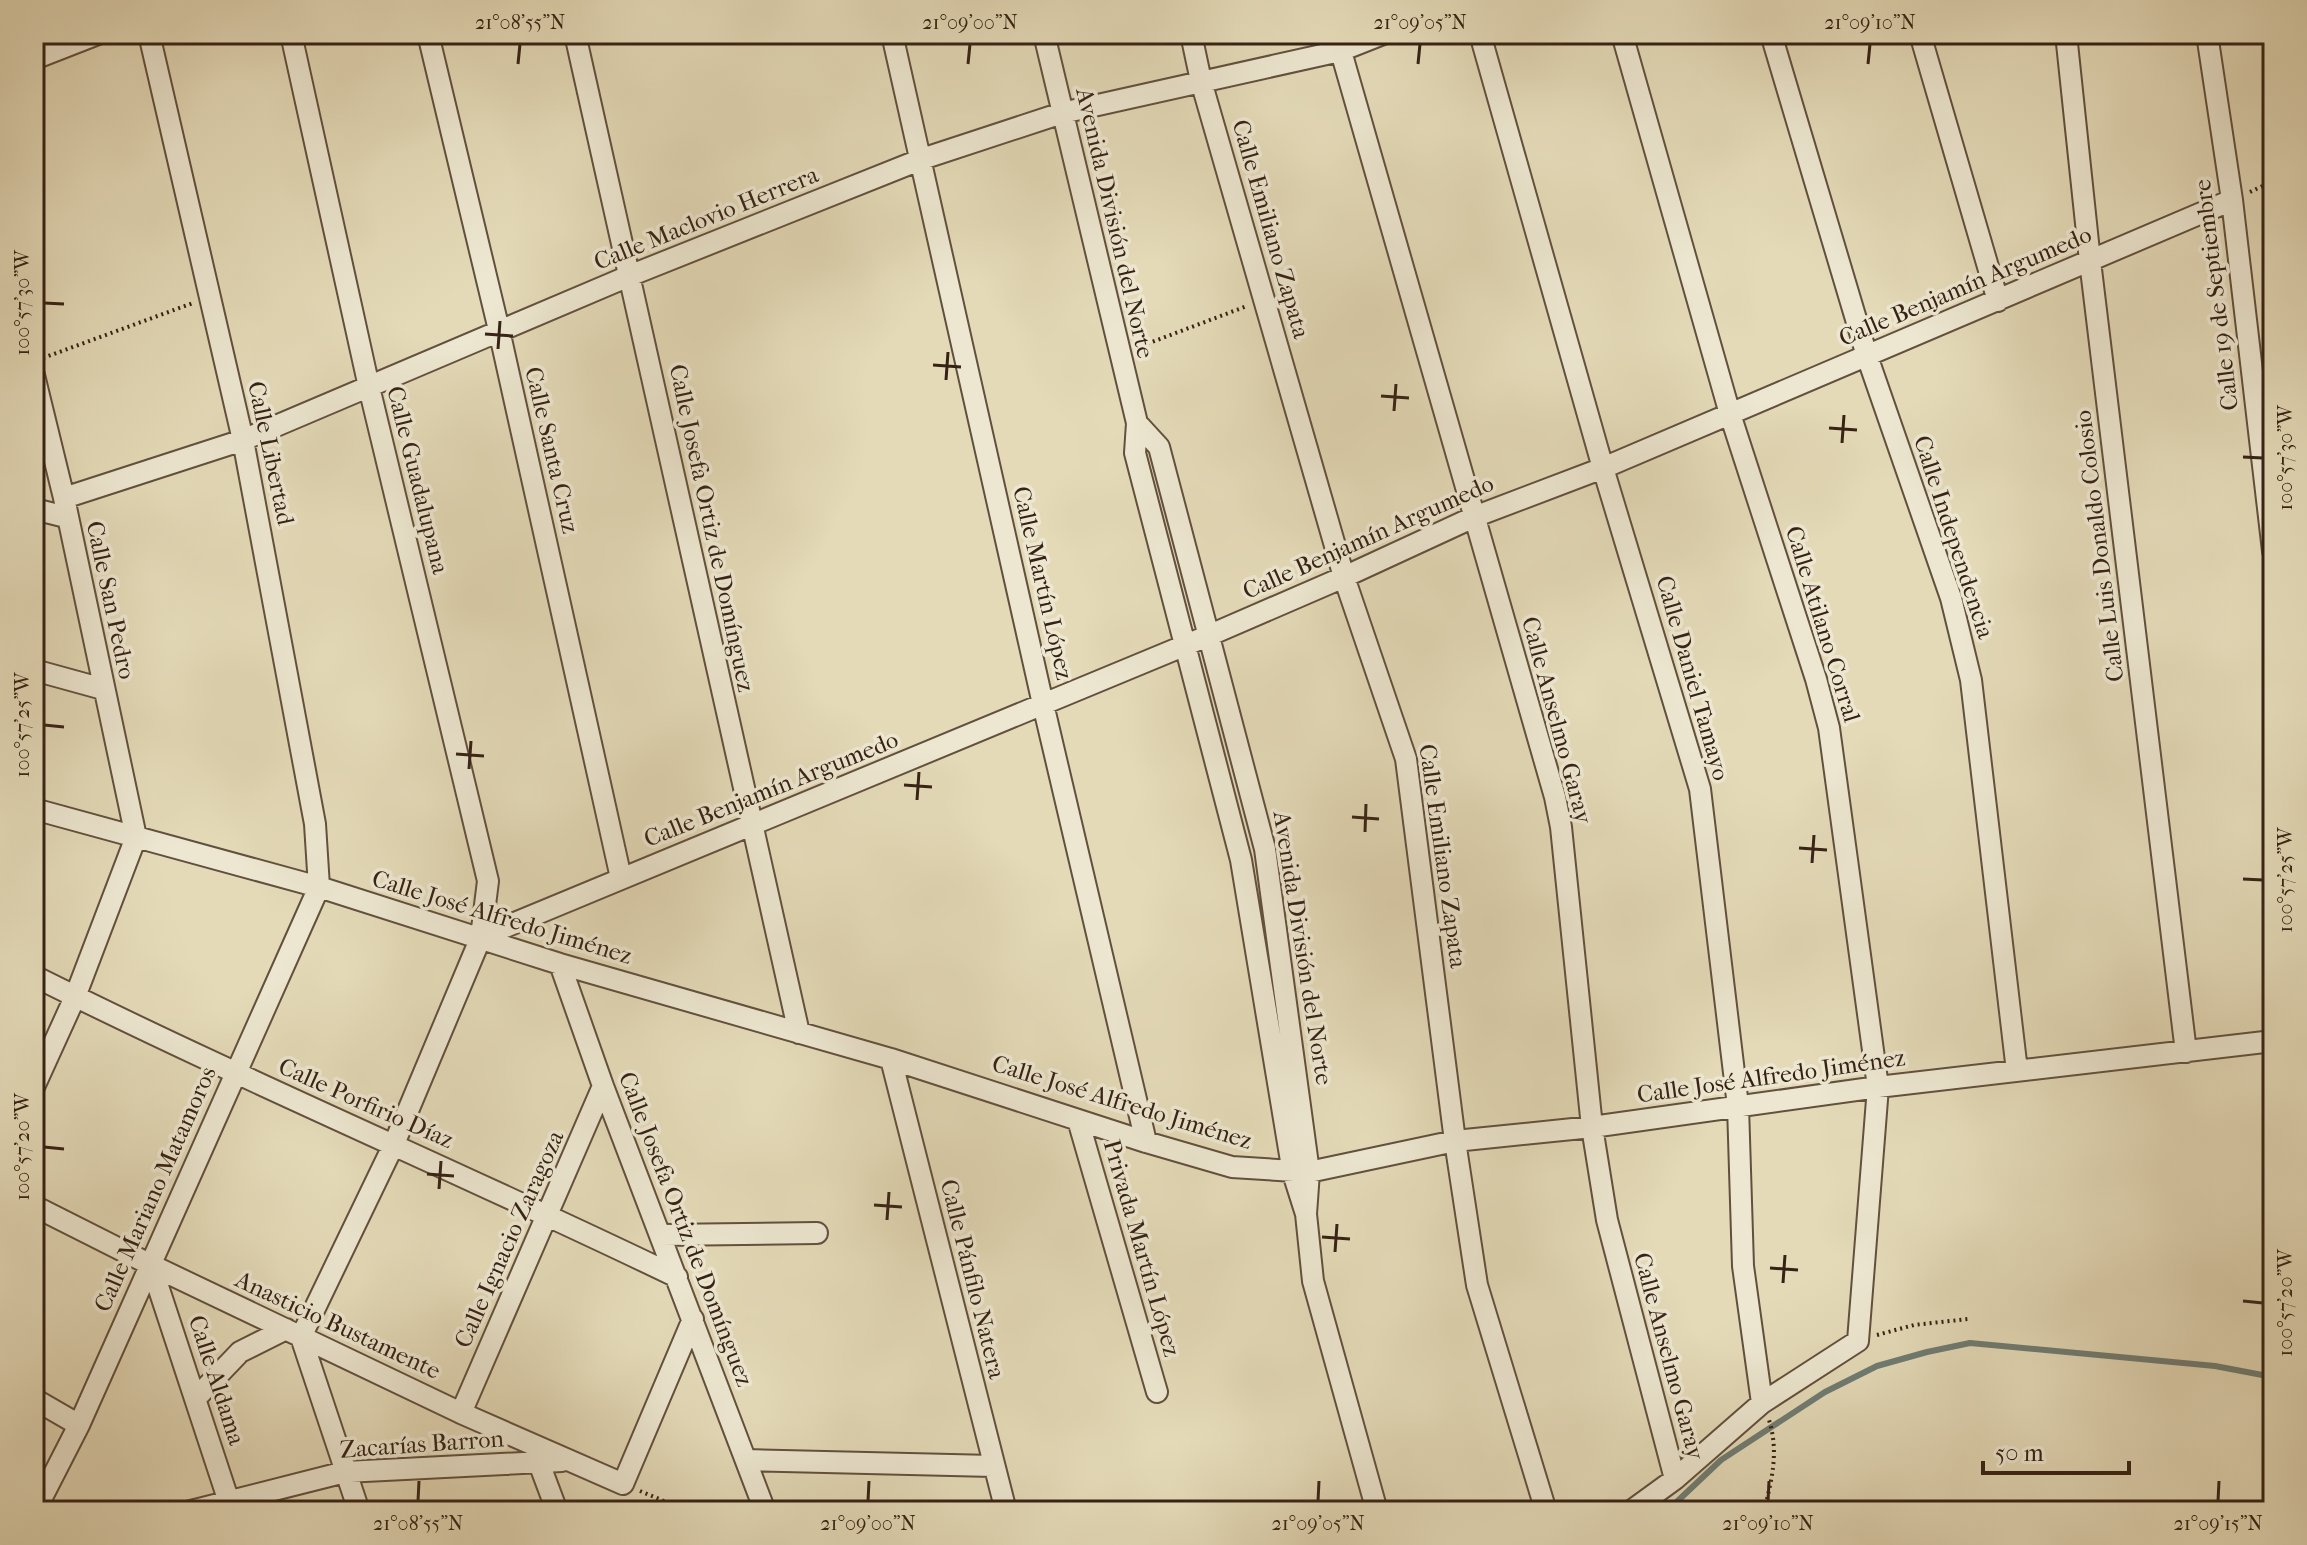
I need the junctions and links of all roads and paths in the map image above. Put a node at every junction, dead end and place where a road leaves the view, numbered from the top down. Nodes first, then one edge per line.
1 (98, 34) edge
2 (149, 34) edge
3 (291, 34) edge
4 (428, 34) edge
5 (575, 34) edge
6 (892, 34) edge
7 (1044, 34) edge
8 (1191, 34) edge
9 (1383, 34) edge
10 (1480, 34) edge
11 (1622, 34) edge
12 (1771, 34) edge
13 (1920, 34) edge
14 (2066, 34) edge
15 (2207, 34) edge
16 (1338, 42) edge
17 (34, 59) edge
18 (1201, 81) junction
19 (1062, 113) junction
20 (922, 159) junction
21 (2273, 181) edge
22 (2232, 200) junction
23 (2090, 261) junction
24 (629, 276) junction
25 (210, 296) junction
26 (1265, 300) junction
27 (1998, 301) junction
28 (499, 330) junction
29 (1120, 354) junction
30 (1867, 356) junction
31 (34, 361) edge
32 (34, 375) edge
33 (369, 387) junction
34 (1730, 414) junction
35 (1137, 423) junction
36 (243, 440) junction
37 (1603, 468) junction
38 (65, 508) junction
39 (34, 509) edge
40 (1474, 517) junction
41 (2273, 551) edge
42 (1344, 577) junction
43 (1210, 635) junction
44 (1186, 643) junction
45 (34, 670) edge
46 (103, 689) junction
47 (1043, 704) junction
48 (34, 809) edge
49 (751, 827) junction
50 (136, 837) junction
51 (621, 878) junction
52 (319, 887) junction
53 (481, 937) junction
54 (560, 964) junction
55 (34, 976) edge
56 (75, 997) junction
57 (799, 1033) junction
58 (2273, 1041) edge
59 (2186, 1052) junction
60 (891, 1059) junction
61 (2017, 1071) junction
62 (234, 1072) junction
63 (603, 1086) junction
64 (34, 1087) edge
65 (1878, 1087) junction
66 (1738, 1106) junction
67 (1078, 1120) junction
68 (1592, 1127) junction
69 (1455, 1141) junction
70 (1146, 1142) junction
71 (394, 1144) junction
72 (1301, 1172) junction
73 (34, 1206) edge
74 (548, 1215) junction
75 (817, 1233) dead end
76 (662, 1235) junction
77 (151, 1265) junction
78 (677, 1277) junction
79 (693, 1319) junction
80 (1968, 1319) dead end
81 (294, 1333) junction
82 (1858, 1341) junction
83 (1157, 1392) dead end
84 (196, 1398) junction
85 (34, 1399) edge
86 (1765, 1411) junction
87 (461, 1413) junction
88 (79, 1425) junction
89 (564, 1460) junction
90 (746, 1460) junction
91 (539, 1463) junction
92 (993, 1466) junction
93 (345, 1472) junction
94 (1675, 1479) junction
95 (623, 1484) junction
96 (230, 1506) edge
97 (35, 1511) edge
98 (191, 1511) edge
99 (359, 1511) edge
100 (557, 1511) edge
101 (688, 1511) edge
102 (765, 1511) edge
103 (1006, 1511) edge
104 (1377, 1511) edge
105 (1546, 1511) edge
106 (1631, 1511) edge
107 (1764, 1511) edge

1 - 17 street
2 - 25 street, Calle Libertad
3 - 33 street, Calle Guadalupana
4 - 28 street, Calle Santa Cruz
5 - 24 street, Calle Josefa Ortiz de Domínguez
6 - 20 street, Calle Martín López
7 - 19 street, Avenida División del Norte
8 - 18 street, Calle Emiliano Zapata
9 - 16 street, Calle Maclovio Herrera
10 - 37 street, Calle Daniel Tamayo
11 - 34 street, Calle Atilano Corral
12 - 30 street, Calle Independencia
13 - 27 street
14 - 23 street, Calle Luis Donaldo Colosio
15 - 22 street, Calle 19 de Septiembre
16 - 18 street, Calle Maclovio Herrera
16 - 40 street, Calle Anselmo Garay
18 - 19 street, Calle Maclovio Herrera
18 - 26 street, Calle Emiliano Zapata
19 - 20 street, Calle Maclovio Herrera
19 - 29 street, Avenida División del Norte
20 - 24 street, Calle Maclovio Herrera
20 - 47 street, Calle Martín López
21 - 22 path
22 - 23 street, Calle Benjamín Argumedo
22 - 41 street, Calle 19 de Septiembre
23 - 27 street, Calle Benjamín Argumedo
23 - 59 street, Calle Luis Donaldo Colosio
24 - 28 street, Calle Maclovio Herrera
24 - 49 street, Calle Josefa Ortiz de Domínguez
25 - 31 path
25 - 36 street, Calle Libertad
26 - 29 path
26 - 42 street, Calle Emiliano Zapata
27 - 30 street, Calle Benjamín Argumedo
28 - 33 street, Calle Maclovio Herrera
28 - 51 street, Calle Santa Cruz
29 - 35 street, Avenida División del Norte
30 - 34 street, Calle Benjamín Argumedo
30 - 61 street, Calle Independencia
32 - 38 street, Calle San Pedro
33 - 36 street, Calle Maclovio Herrera
33 - 53 street, Calle Guadalupana
34 - 37 street, Calle Benjamín Argumedo
34 - 65 street, Calle Atilano Corral
35 - 43 street, Avenida División del Norte
35 - 44 street, Avenida División del Norte
36 - 38 street, Calle Maclovio Herrera
36 - 52 street, Calle Libertad
37 - 40 street, Calle Benjamín Argumedo
37 - 66 street, Calle Daniel Tamayo
38 - 39 street
38 - 46 street, Calle San Pedro
40 - 42 street, Calle Benjamín Argumedo
40 - 68 street, Calle Anselmo Garay
42 - 43 street, Calle Benjamín Argumedo
42 - 69 street, Calle Emiliano Zapata
43 - 44 street, Calle Benjamín Argumedo
43 - 72 street, Avenida División del Norte
44 - 47 street, Calle Benjamín Argumedo
44 - 72 street, Avenida División del Norte
45 - 46 street
46 - 50 street, Calle San Pedro
47 - 49 street, Calle Benjamín Argumedo
47 - 70 street, Calle Martín López
48 - 50 street, Calle José Alfredo Jiménez
49 - 51 street, Calle Benjamín Argumedo
49 - 57 street, Calle Josefa Ortiz de Domínguez
50 - 52 street, Calle José Alfredo Jiménez
50 - 56 street
51 - 53 street, Calle Benjamín Argumedo
52 - 53 street, Calle José Alfredo Jiménez
52 - 62 street, Calle Mariano Matamoros
53 - 54 street, Calle José Alfredo Jiménez
53 - 71 street, Calle Guadalupana
54 - 57 street, Calle José Alfredo Jiménez
54 - 63 street, Calle Josefa Ortiz de Domínguez
55 - 56 street, Calle Porfirio Díaz
56 - 62 street, Calle Porfirio Díaz
56 - 64 street
57 - 60 street, Calle José Alfredo Jiménez
58 - 59 street, Calle José Alfredo Jiménez
59 - 61 street, Calle José Alfredo Jiménez
60 - 67 street, Calle José Alfredo Jiménez
60 - 92 street, Calle Pánfilo Natera
61 - 65 street, Calle José Alfredo Jiménez
62 - 71 street, Calle Porfirio Díaz
62 - 77 street, Calle Mariano Matamoros
63 - 74 street, Calle Ignacio Zaragoza
63 - 76 street, Calle Josefa Ortiz de Domínguez
65 - 66 street, Calle José Alfredo Jiménez
65 - 82 street, Calle Atilano Corral
66 - 68 street, Calle José Alfredo Jiménez
66 - 86 street, Calle Daniel Tamayo
67 - 70 street, Calle José Alfredo Jiménez
67 - 83 street, Privada Martín López
68 - 69 street, Calle José Alfredo Jiménez
68 - 94 street, Calle Anselmo Garay
69 - 72 street, Calle José Alfredo Jiménez
69 - 105 street, Calle Emiliano Zapata
70 - 72 street, Calle José Alfredo Jiménez
71 - 74 street, Calle Porfirio Díaz
71 - 81 street, Calle Guadalupana
72 - 104 street, Avenida División del Norte
73 - 77 street, Anasticio Bustamente
74 - 78 street, Calle Porfirio Díaz
74 - 87 street, Calle Ignacio Zaragoza
75 - 76 street
76 - 78 street, Calle Josefa Ortiz de Domínguez
77 - 81 street, Anasticio Bustamente
77 - 84 street, Calle Aldama
77 - 88 street, Calle Mariano Matamoros
78 - 79 street, Calle Josefa Ortiz de Domínguez
79 - 90 street, Calle Josefa Ortiz de Domínguez
79 - 95 street
80 - 82 path
81 - 84 street
81 - 87 street, Anasticio Bustamente
81 - 93 street
82 - 86 street
84 - 96 street, Calle Aldama
85 - 88 street
86 - 94 street
86 - 107 path
87 - 89 street, Anasticio Bustamente
88 - 97 street, Calle Mariano Matamoros
89 - 91 street, Zacarías Barron
89 - 95 street, Anasticio Bustamente
90 - 92 street
90 - 102 street, Calle Josefa Ortiz de Domínguez
91 - 93 street, Zacarías Barron
91 - 100 street
92 - 103 street, Calle Pánfilo Natera
93 - 96 street, Zacarías Barron
93 - 99 street
94 - 106 street
95 - 101 path
96 - 98 street, Zacarías Barron

